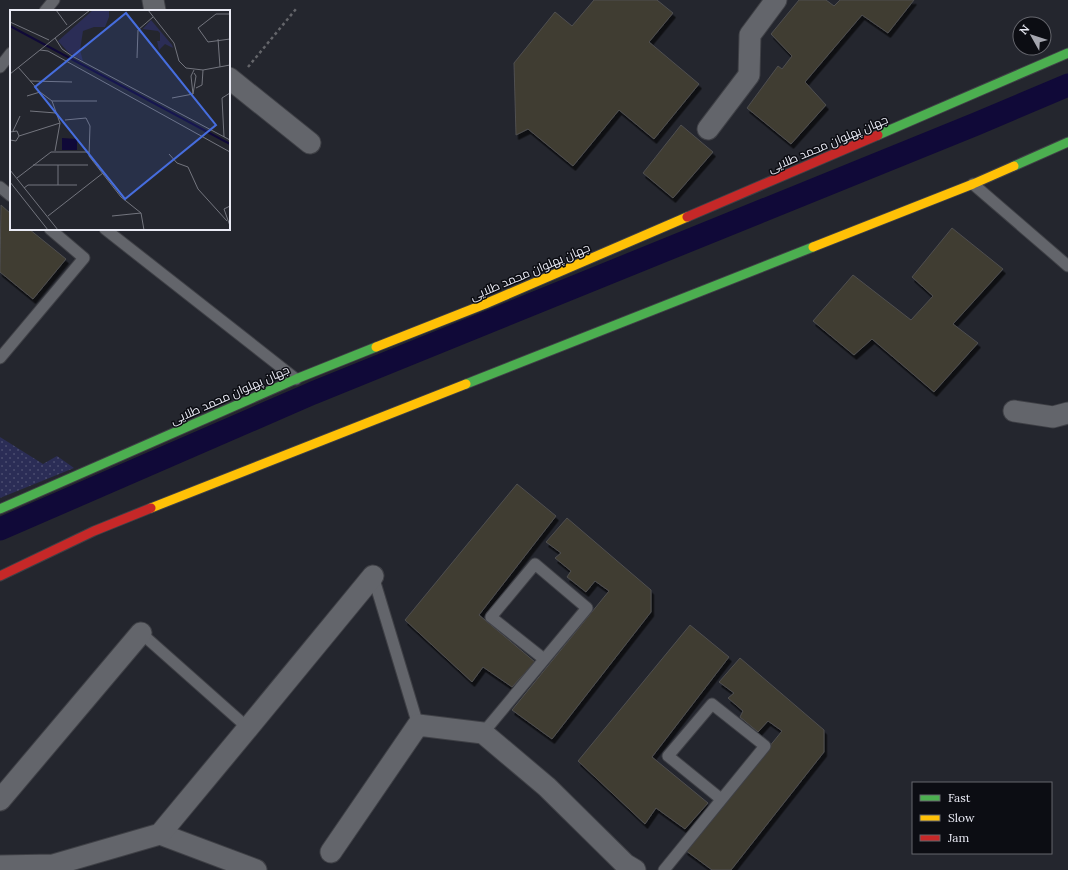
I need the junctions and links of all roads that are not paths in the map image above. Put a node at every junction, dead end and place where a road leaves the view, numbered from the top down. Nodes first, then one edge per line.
1 (54, 0) edge
2 (153, 0) edge
3 (776, 0) edge
4 (46, 10) edge
5 (155, 10) edge
6 (1068, 53) edge
7 (10, 55) edge
8 (0, 67) edge
9 (232, 80) edge
10 (708, 129) dead end
11 (1068, 142) edge
12 (310, 143) dead end
13 (973, 184) junction
14 (0, 187) edge
15 (10, 195) edge
16 (51, 230) edge
17 (106, 230) edge
18 (1068, 266) edge
19 (0, 358) edge
20 (296, 379) junction
21 (1014, 411) dead end
22 (1068, 413) edge
23 (0, 509) edge
24 (0, 576) edge
25 (373, 576) joint
26 (141, 633) joint
27 (544, 659) junction
28 (418, 725) junction
29 (248, 728) junction
30 (483, 733) junction
31 (721, 799) junction
32 (0, 800) edge
33 (160, 834) junction
34 (331, 852) dead end
35 (0, 866) edge
36 (52, 867) edge
37 (626, 868) edge
38 (251, 869) edge
39 (664, 870) edge

1 - 4 lane
2 - 5 street
3 - 10 street
6 - 20 street, جهان پهلوان محمد طلایی
7 - 8 lane
9 - 12 street
11 - 13 street
13 - 18 lane
13 - 24 street
14 - 15 lane
16 - 19 lane
17 - 20 lane
20 - 23 street, جهان پهلوان محمد طلایی
21 - 22 street
25 - 28 lane
25 - 29 street
26 - 29 lane
26 - 32 street
27 - 27 lane
27 - 30 lane
28 - 30 street
28 - 34 street
29 - 33 street
30 - 37 street
31 - 31 lane
31 - 39 lane
33 - 36 street
33 - 38 street
35 - 36 street

